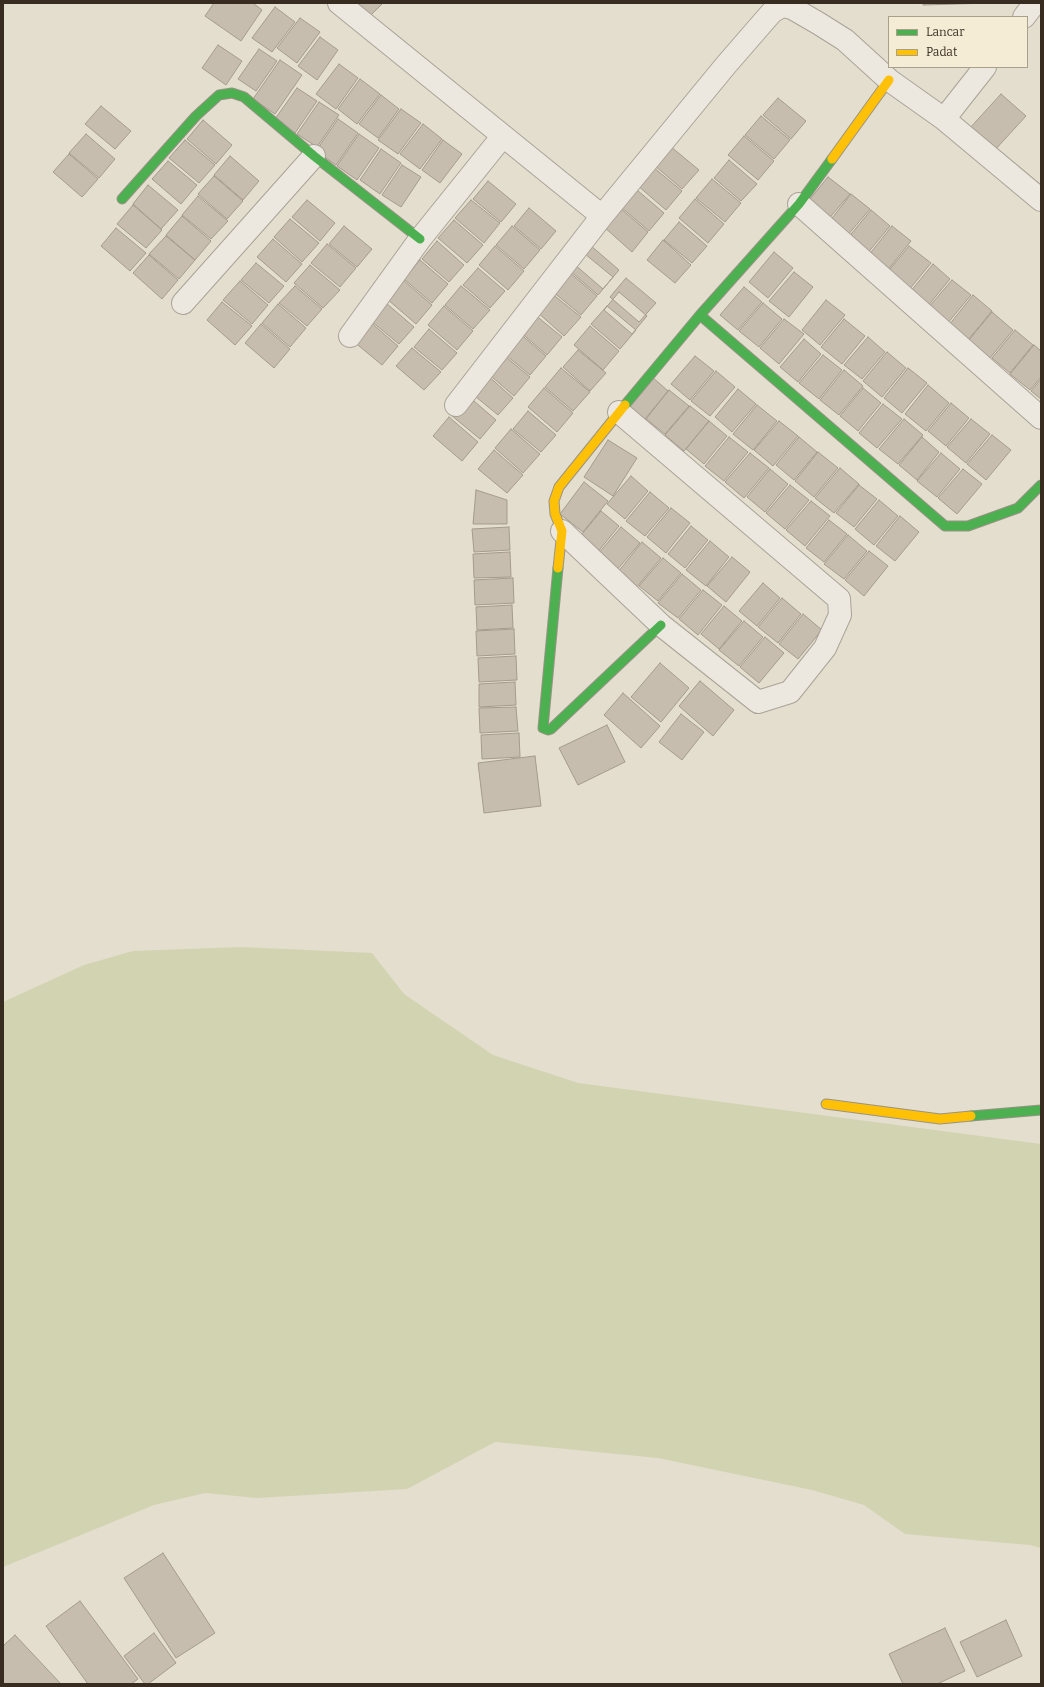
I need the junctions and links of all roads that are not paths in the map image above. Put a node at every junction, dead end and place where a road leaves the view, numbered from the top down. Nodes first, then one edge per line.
1 (339, 3) edge
2 (984, 68) edge
3 (889, 80) junction
4 (944, 119) junction
5 (502, 137) junction
6 (314, 156) junction
7 (122, 199) dead end
8 (1041, 200) edge
9 (799, 204) junction
10 (602, 216) junction
11 (420, 240) junction
12 (183, 303) dead end
13 (700, 315) junction
14 (350, 336) dead end
15 (456, 405) dead end
16 (619, 412) junction
17 (1041, 418) edge
18 (1041, 485) edge
19 (562, 531) junction
20 (661, 625) junction
21 (826, 1104) dead end
22 (1041, 1110) edge

1 - 5 street
2 - 4 street
3 - 4 street
3 - 9 street
3 - 10 street
4 - 8 street
5 - 10 street
5 - 11 street
6 - 7 street
6 - 11 street
6 - 12 street
9 - 13 street
9 - 17 street
10 - 15 street
11 - 14 street
13 - 16 street
13 - 18 street
16 - 19 street
16 - 20 street
19 - 20 street
19 - 20 street
21 - 22 street

